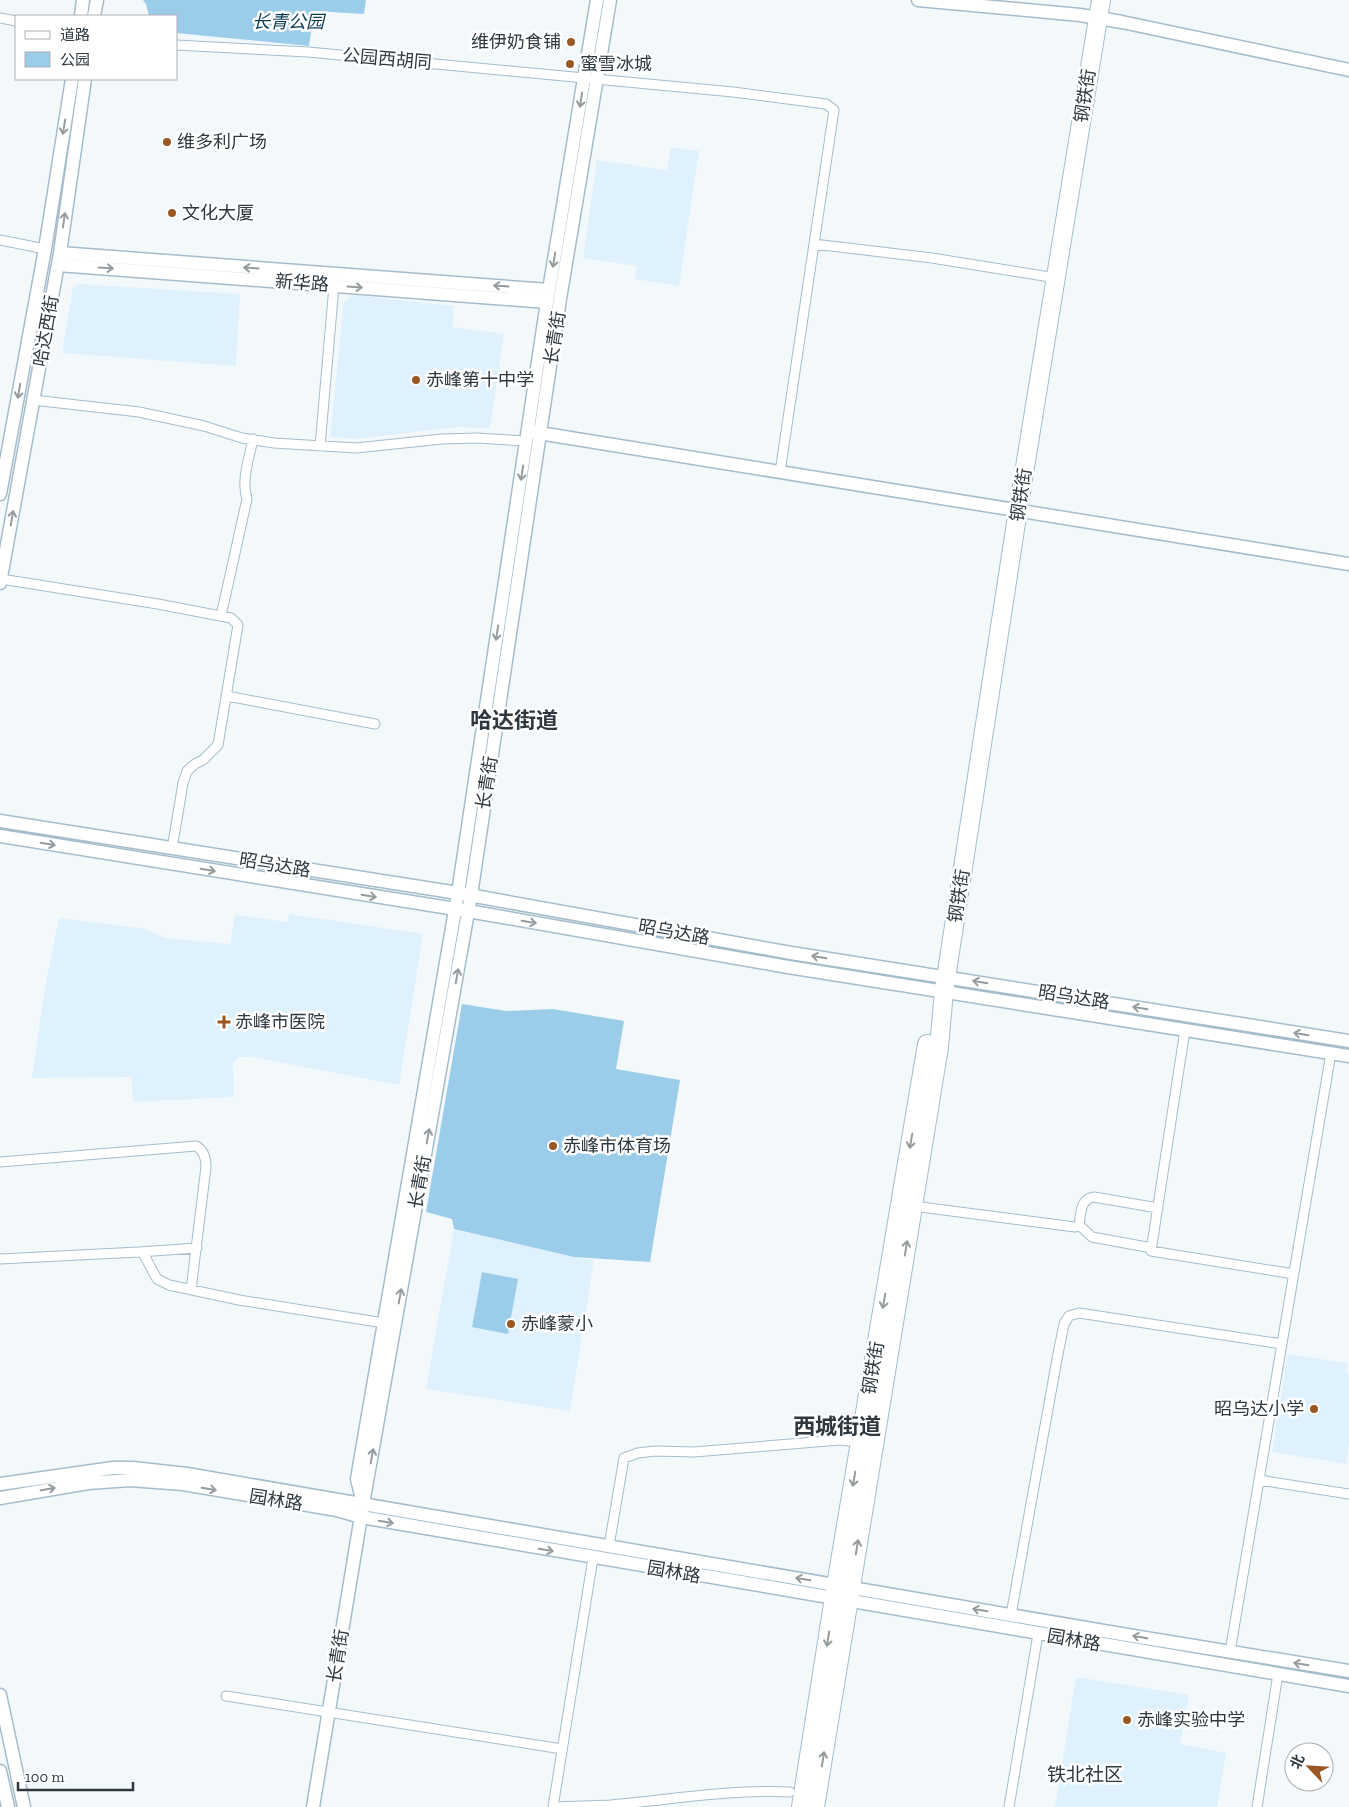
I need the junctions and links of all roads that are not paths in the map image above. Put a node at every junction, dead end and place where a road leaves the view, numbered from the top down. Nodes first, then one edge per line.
1 (84, 0) edge
2 (97, 0) edge
3 (597, 0) edge
4 (610, 0) edge
5 (918, 0) edge
6 (1100, 0) edge
7 (81, 15) edge
8 (94, 15) edge
9 (0, 18) edge
10 (1098, 18) junction
11 (15, 21) edge
12 (178, 45) edge
13 (1349, 70) edge
14 (590, 79) junction
15 (72, 80) edge
16 (85, 80) edge
17 (0, 240) edge
18 (814, 244) junction
19 (45, 249) junction
20 (59, 259) junction
21 (1056, 278) junction
22 (334, 286) junction
23 (548, 296) junction
24 (33, 400) junction
25 (531, 435) junction
26 (253, 439) junction
27 (320, 446) junction
28 (780, 472) junction
29 (2, 473) edge
30 (0, 494) edge
31 (1018, 510) junction
32 (1349, 564) edge
33 (1, 579) edge
34 (0, 583) edge
35 (221, 616) junction
36 (227, 696) junction
37 (375, 724) dead end
38 (0, 821) edge
39 (0, 836) edge
40 (172, 849) junction
41 (464, 894) junction
42 (462, 910) junction
43 (945, 984) junction
44 (1185, 1030) junction
45 (1349, 1041) edge
46 (1331, 1053) junction
47 (1349, 1056) edge
48 (0, 1162) edge
49 (913, 1206) junction
50 (1158, 1208) junction
51 (1079, 1225) junction
52 (197, 1248) junction
53 (1152, 1248) junction
54 (139, 1252) junction
55 (0, 1259) edge
56 (1294, 1274) junction
57 (191, 1290) junction
58 (384, 1323) junction
59 (1282, 1344) junction
60 (860, 1442) junction
61 (1259, 1480) junction
62 (0, 1484) edge
63 (1349, 1494) edge
64 (0, 1498) edge
65 (363, 1504) junction
66 (361, 1517) junction
67 (609, 1546) junction
68 (593, 1558) junction
69 (842, 1593) junction
70 (1011, 1615) junction
71 (1038, 1634) junction
72 (1230, 1652) junction
73 (1349, 1671) edge
74 (1278, 1674) junction
75 (1349, 1686) edge
76 (0, 1695) edge
77 (226, 1696) dead end
78 (329, 1712) junction
79 (562, 1749) junction
80 (0, 1771) edge
81 (790, 1792) dead end
82 (8, 1807) edge
83 (24, 1807) edge
84 (313, 1807) edge
85 (555, 1807) edge
86 (801, 1807) edge
87 (815, 1807) edge
88 (1010, 1807) edge
89 (1257, 1807) edge

1 - 7 main road
2 - 8 main road
3 - 14 main road, 长青街
4 - 14 main road, 长青街
5 - 10 main road
6 - 10 highway, 钢铁街
9 - 11 street
10 - 13 main road
10 - 21 highway, 钢铁街
12 - 14 street, 公园西胡同
14 - 18 street, 公园西胡同
14 -> 23 main road, 长青街
14 - 25 main road, 长青街
15 -> 19 main road, 哈达西街
20 -> 16 main road, 哈达西街
17 - 19 street
18 - 21 street
18 - 28 street
19 -> 29 main road, 哈达西街
20 -> 22 main road, 新华路
23 -> 20 main road, 新华路
20 - 24 main road, 哈达西街
21 - 31 highway, 钢铁街
22 -> 23 main road, 新华路
22 - 27 street
23 - 25 main road, 长青街
24 - 26 street
33 -> 24 main road, 哈达西街
25 - 27 street
25 - 28 main road
25 - 41 main road, 长青街
26 - 27 street
26 - 35 street
28 - 31 main road
29 - 30 main road, 哈达西街
31 - 32 main road
31 - 43 highway, 钢铁街
33 - 34 main road, 哈达西街
33 - 35 street
35 - 36 street
36 - 37 street
36 - 40 street
38 - 40 main road, 昭乌达路
39 -> 42 main road, 昭乌达路
40 - 41 main road, 昭乌达路
41 - 42 main road, 长青街
43 -> 41 main road, 昭乌达路
42 -> 43 main road, 昭乌达路
42 - 58 main road, 长青街
65 -> 42 main road, 长青街
43 - 44 main road, 昭乌达路
45 -> 43 main road, 昭乌达路
43 - 49 highway, 钢铁街
43 -> 60 highway, 钢铁街
44 - 46 main road, 昭乌达路
44 - 50 street
46 - 47 main road, 昭乌达路
46 - 56 street
48 - 52 street
49 - 51 street
69 -> 49 highway, 钢铁街
50 - 51 street
50 - 53 street
51 - 53 street
52 - 54 street
52 - 57 street
53 - 56 street
54 - 55 street
54 - 57 street
56 - 59 street
57 - 58 street
58 - 65 main road, 长青街
59 - 61 street
59 - 70 street
60 - 67 street
60 -> 69 highway, 钢铁街
61 - 63 street
61 - 72 street
62 - 65 main road, 园林路
64 -> 66 main road, 园林路
65 - 66 main road, 长青街
65 - 67 main road, 园林路
66 -> 68 main road, 园林路
66 - 78 main road, 长青街
69 -> 67 main road, 园林路
68 - 69 main road, 园林路
68 - 79 street
70 -> 69 main road, 园林路
69 - 71 main road, 园林路
69 -> 86 highway, 钢铁街
87 -> 69 highway, 钢铁街
72 -> 70 main road, 园林路
71 - 74 main road, 园林路
71 - 88 street
73 -> 72 main road, 园林路
74 - 75 main road, 园林路
74 - 89 street
76 - 83 main road
77 - 78 street
78 - 79 street
78 - 84 main road, 长青街
79 - 85 street
80 - 82 main road
81 - 85 street

